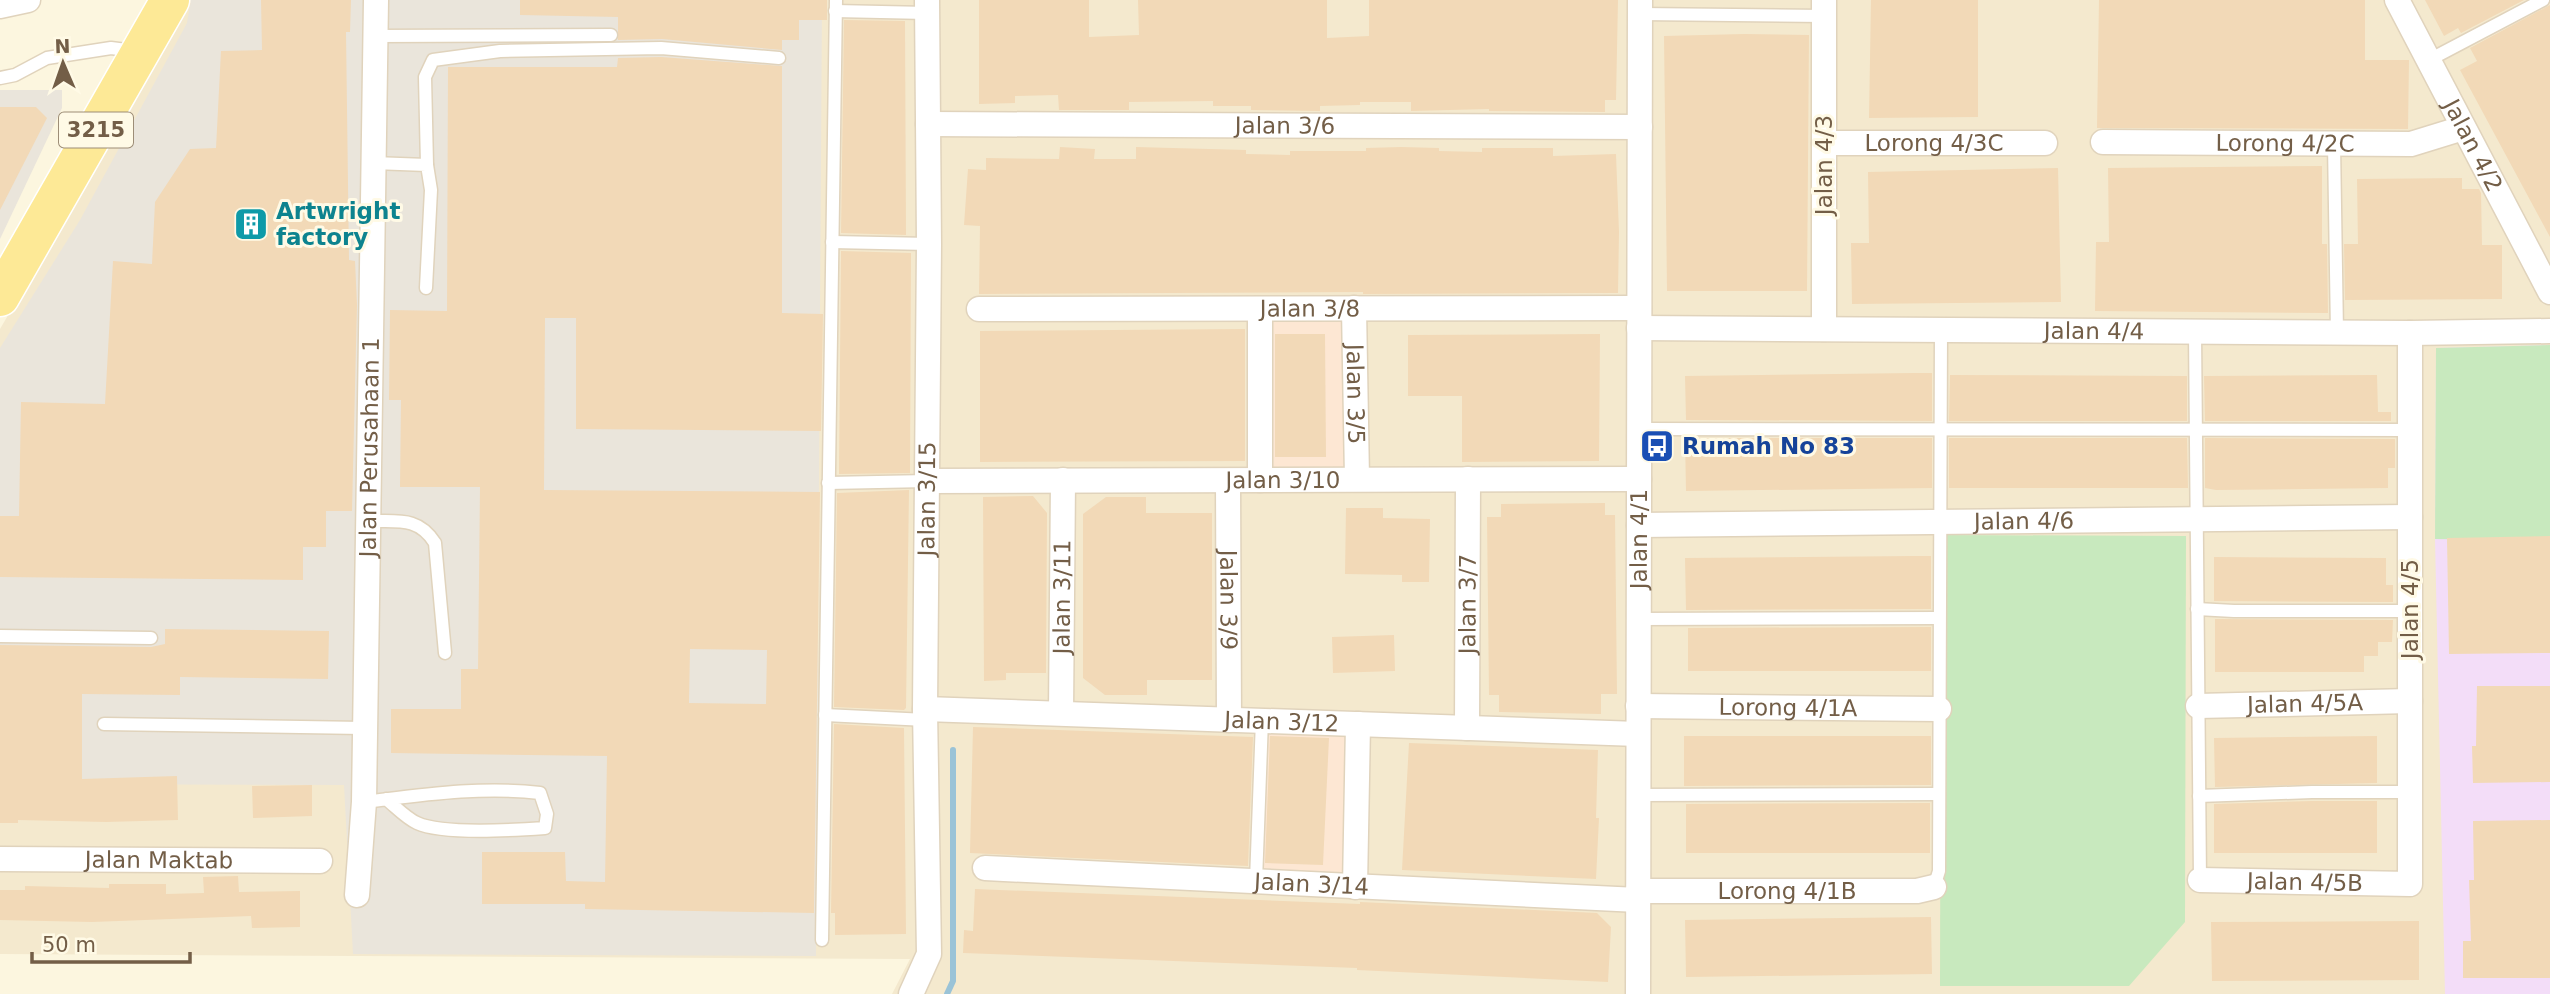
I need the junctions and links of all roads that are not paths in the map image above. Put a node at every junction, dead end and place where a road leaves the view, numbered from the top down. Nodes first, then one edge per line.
1 (28, 0) edge
2 (170, 0) edge
3 (376, 0) edge
4 (2397, 0) edge
5 (2543, 0) edge
6 (836, 5) edge
7 (0, 6) edge
8 (927, 7) edge
9 (1640, 7) edge
10 (1824, 8) edge
11 (611, 35) dead end
12 (376, 36) junction
13 (141, 52) junction
14 (779, 58) dead end
15 (2429, 60) junction
16 (0, 78) edge
17 (928, 124) junction
18 (1640, 127) junction
19 (2463, 128) junction
20 (2103, 142) dead end
21 (1824, 143) junction
22 (2045, 143) dead end
23 (2334, 144) junction
24 (373, 163) junction
25 (427, 165) junction
26 (832, 242) junction
27 (929, 244) junction
28 (426, 288) dead end
29 (2550, 292) edge
30 (0, 297) edge
31 (1354, 308) junction
32 (979, 309) dead end
33 (1260, 309) junction
34 (1639, 318) junction
35 (1824, 330) junction
36 (1941, 330) junction
37 (2550, 331) edge
38 (2195, 332) junction
39 (2337, 333) junction
40 (2410, 333) junction
41 (1639, 429) junction
42 (1940, 429) junction
43 (2196, 430) junction
44 (2410, 430) junction
45 (1357, 479) junction
46 (1468, 479) junction
47 (1639, 479) junction
48 (1063, 480) junction
49 (1260, 480) junction
50 (928, 481) junction
51 (1228, 481) junction
52 (828, 483) junction
53 (2410, 517) junction
54 (2197, 519) junction
55 (368, 521) junction
56 (1939, 522) junction
57 (1639, 524) junction
58 (2197, 609) junction
59 (2410, 611) junction
60 (1939, 618) junction
61 (1639, 619) junction
62 (0, 636) edge
63 (151, 638) dead end
64 (445, 653) dead end
65 (2410, 701) junction
66 (1638, 706) junction
67 (2198, 706) junction
68 (1939, 709) junction
69 (1061, 713) junction
70 (926, 714) junction
71 (825, 715) junction
72 (1229, 720) junction
73 (1262, 720) junction
74 (104, 724) dead end
75 (1358, 724) junction
76 (363, 727) junction
77 (1467, 728) junction
78 (1638, 734) junction
79 (2410, 792) junction
80 (1939, 794) junction
81 (1638, 795) junction
82 (2199, 796) junction
83 (375, 801) junction
84 (0, 859) edge
85 (320, 861) dead end
86 (985, 868) dead end
87 (2200, 880) joint
88 (1256, 881) junction
89 (2410, 884) joint
90 (1355, 887) junction
91 (1934, 887) joint
92 (357, 895) dead end
93 (1638, 895) junction
94 (822, 940) dead end
95 (911, 994) edge
96 (1638, 994) edge

1 - 7 street
2 - 13 main road, 3215
3 - 12 street, Jalan Perusahaan 1
4 - 15 street, Jalan 4/2
5 - 15 lane
6 - 8 lane
6 - 26 lane
8 - 17 street, Jalan 3/15
9 - 10 lane
9 - 18 street, Jalan 4/1
10 - 21 street, Jalan 4/3
11 - 12 lane
12 - 24 street, Jalan Perusahaan 1
13 - 16 lane
13 - 30 main road, 3215
14 - 25 lane
15 - 19 street, Jalan 4/2
17 - 18 street, Jalan 3/6
17 - 27 street, Jalan 3/15
18 - 34 street, Jalan 4/1
19 - 23 street, Lorong 4/2C
19 - 29 street, Jalan 4/2
20 - 23 street, Lorong 4/2C
21 - 22 street, Lorong 4/3C
21 - 35 street, Jalan 4/3
23 - 39 lane
24 - 25 lane
24 - 55 street, Jalan Perusahaan 1
25 - 28 lane
26 - 27 lane
26 - 52 lane
27 - 50 street, Jalan 3/15
31 - 33 street, Jalan 3/8
31 - 34 street, Jalan 3/8
31 - 45 street, Jalan 3/5
32 - 33 street, Jalan 3/8
33 - 49 street
34 - 35 street, Jalan 4/4
34 - 41 street, Jalan 4/1
35 - 36 street, Jalan 4/4
36 - 38 street, Jalan 4/4
36 - 42 lane
37 - 40 street, Jalan 4/4
38 - 39 street, Jalan 4/4
38 - 43 lane
39 - 40 street, Jalan 4/4
40 - 44 street, Jalan 4/5
41 - 42 lane
41 - 47 street, Jalan 4/1
42 - 43 lane
42 - 56 lane
43 - 44 lane
43 - 54 lane
44 - 53 street, Jalan 4/5
45 - 46 street, Jalan 3/10
45 - 49 street, Jalan 3/10
46 - 47 street, Jalan 3/10
46 - 77 street, Jalan 3/7
47 - 57 street, Jalan 4/1
48 - 50 street, Jalan 3/10
48 - 51 street, Jalan 3/10
48 - 69 street, Jalan 3/11
49 - 51 street, Jalan 3/10
50 - 52 lane
50 - 70 street, Jalan 3/15
51 - 72 street, Jalan 3/9
52 - 71 lane
53 - 54 street, Jalan 4/6
53 - 59 street, Jalan 4/5
54 - 56 street, Jalan 4/6
54 - 58 lane
55 - 64 lane
55 - 76 street, Jalan Perusahaan 1
56 - 57 street, Jalan 4/6
56 - 60 lane
57 - 61 street, Jalan 4/1
58 - 59 lane
58 - 67 lane
59 - 65 street, Jalan 4/5
60 - 61 lane
60 - 68 lane
61 - 66 street, Jalan 4/1
62 - 63 lane
65 - 67 street, Jalan 4/5A
65 - 79 street, Jalan 4/5
66 - 68 street, Lorong 4/1A
66 - 78 street, Jalan 4/1
67 - 82 lane
68 - 80 lane
69 - 70 street, Jalan 3/12
69 - 72 street, Jalan 3/12
70 - 71 lane
70 - 95 street, Jalan 3/15
71 - 94 lane
72 - 73 street, Jalan 3/12
73 - 75 street, Jalan 3/12
73 - 88 lane
74 - 76 lane
75 - 77 street, Jalan 3/12
75 - 90 street
76 - 83 street, Jalan Perusahaan 1
77 - 78 street, Jalan 3/12
78 - 81 street, Jalan 4/1
79 - 82 lane
79 - 89 street, Jalan 4/5
80 - 81 lane
80 - 91 lane
81 - 93 street, Jalan 4/1
82 - 87 lane
83 - 83 lane
83 - 92 street, Jalan Perusahaan 1
84 - 85 street, Jalan Maktab
86 - 88 street, Jalan 3/14
87 - 89 street, Jalan 4/5B
88 - 90 street, Jalan 3/14
90 - 93 street, Jalan 3/14
91 - 93 street, Lorong 4/1B
93 - 96 street, Jalan 4/1

